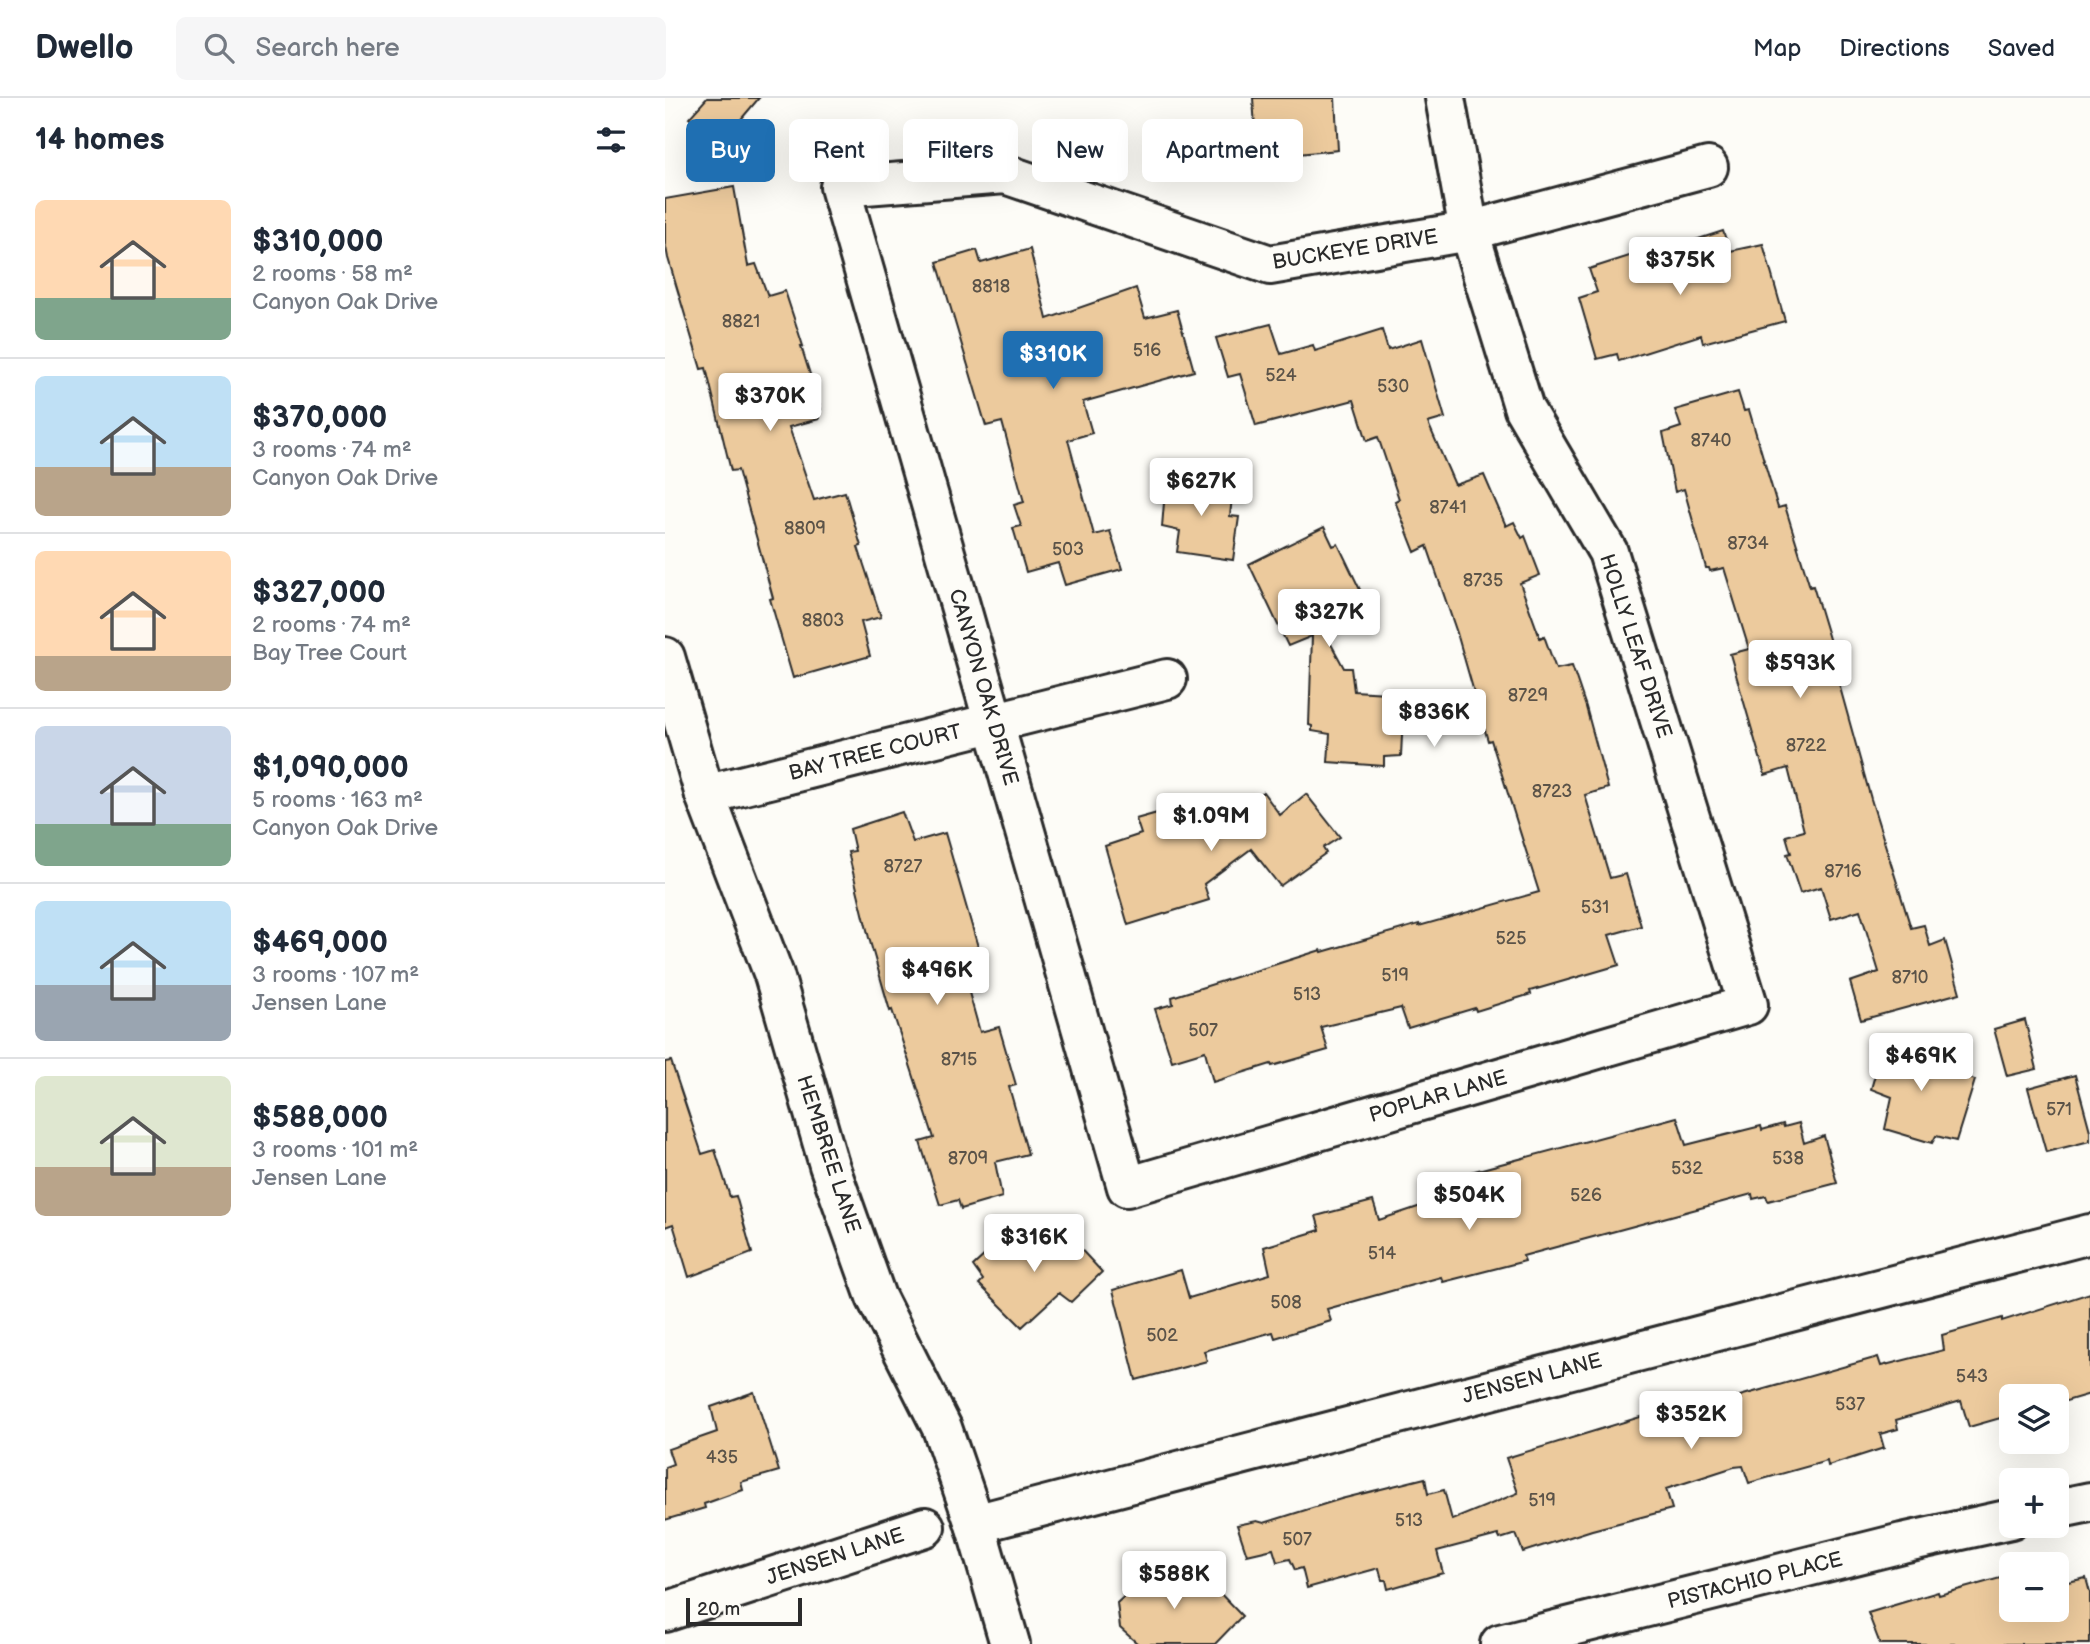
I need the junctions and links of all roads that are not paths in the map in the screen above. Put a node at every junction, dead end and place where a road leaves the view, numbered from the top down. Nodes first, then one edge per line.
1 (1445, 98) edge
2 (1708, 167) dead end
3 (840, 187) joint
4 (1469, 231) junction
5 (665, 657) edge
6 (1167, 679) dead end
7 (994, 723) junction
8 (705, 795) junction
9 (1748, 1005) joint
10 (1127, 1187) joint
11 (2090, 1234) edge
12 (2090, 1502) edge
13 (2069, 1506) edge
14 (1999, 1522) edge
15 (975, 1524) junction
16 (925, 1527) dead end
17 (665, 1612) edge
18 (1010, 1644) edge
19 (1500, 1644) edge

1 - 4 street, HOLLY LEAF DRIVE
2 - 4 street, BUCKEYE DRIVE
3 - 4 street, BUCKEYE DRIVE
3 - 7 street, CANYON OAK DRIVE
4 - 9 street, HOLLY LEAF DRIVE
5 - 8 street, HEMBREE LANE
6 - 7 street, BAY TREE COURT
7 - 8 street, BAY TREE COURT
7 - 10 street, CANYON OAK DRIVE
8 - 15 street, HEMBREE LANE
9 - 10 street, POPLAR LANE
11 - 15 street, JENSEN LANE
12 - 13 street
14 - 19 street, PISTACHIO PLACE
15 - 18 street, HEMBREE LANE
16 - 17 street, JENSEN LANE

